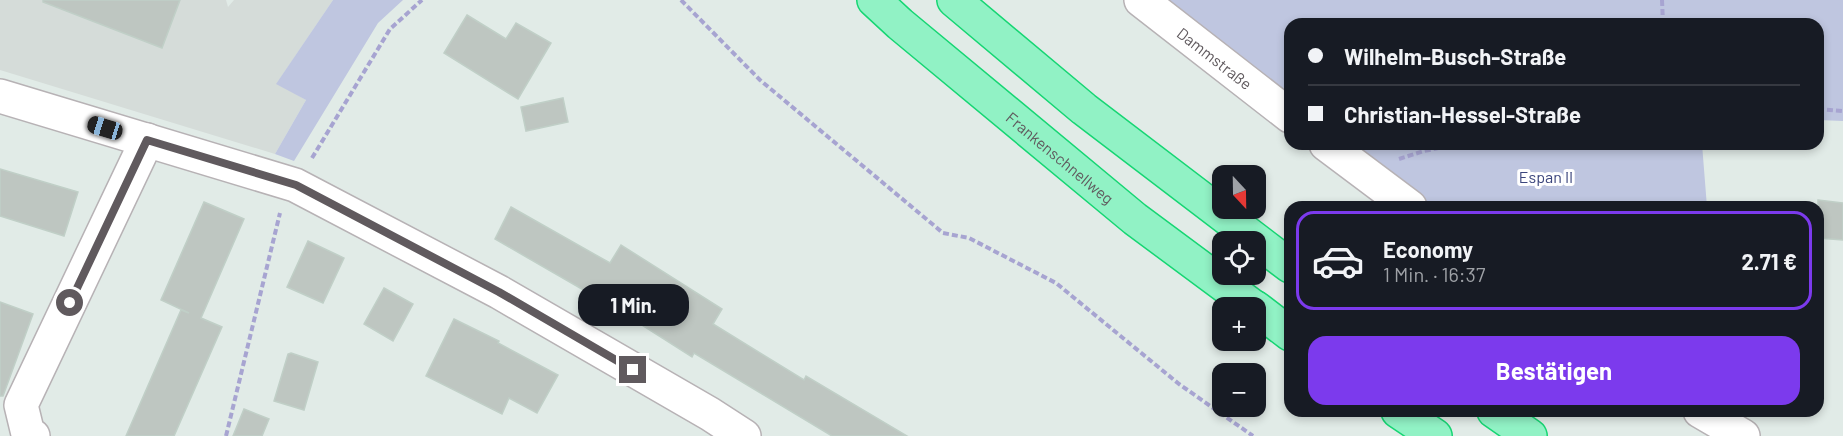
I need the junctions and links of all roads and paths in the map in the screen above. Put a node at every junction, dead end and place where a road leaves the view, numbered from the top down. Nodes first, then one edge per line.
1 (422, 0) edge
2 (681, 0) edge
3 (874, 0) edge
4 (954, 0) edge
5 (1141, 0) edge
6 (1662, 0) edge
7 (1663, 18) edge
8 (0, 96) edge
9 (1824, 109) edge
10 (1284, 111) edge
11 (1843, 111) edge
12 (147, 140) junction
13 (1334, 150) edge
14 (1429, 150) edge
15 (1362, 172) junction
16 (296, 185) junction
17 (1402, 201) edge
18 (1284, 261) edge
19 (1240, 297) edge
20 (1266, 316) edge
21 (1284, 330) edge
22 (10, 401) edge
23 (1407, 417) edge
24 (1503, 417) edge
25 (1710, 417) edge
26 (33, 436) edge
27 (226, 436) edge
28 (744, 436) edge
29 (1253, 436) edge
30 (1435, 436) edge
31 (1530, 436) edge
32 (1743, 436) edge

1 - 16 path
2 - 29 path
3 - 19 highway, Frankenschnellweg
4 - 18 highway
5 - 10 street, Dammstraße
6 - 7 path
8 - 12 street
9 - 11 path
12 - 16 street
12 - 22 street
13 - 15 street
14 - 15 path
15 - 17 street
16 - 27 path
16 - 28 street
20 - 21 highway, Frankenschnellweg
22 - 26 street
23 - 30 highway
24 - 31 highway
25 - 32 street

